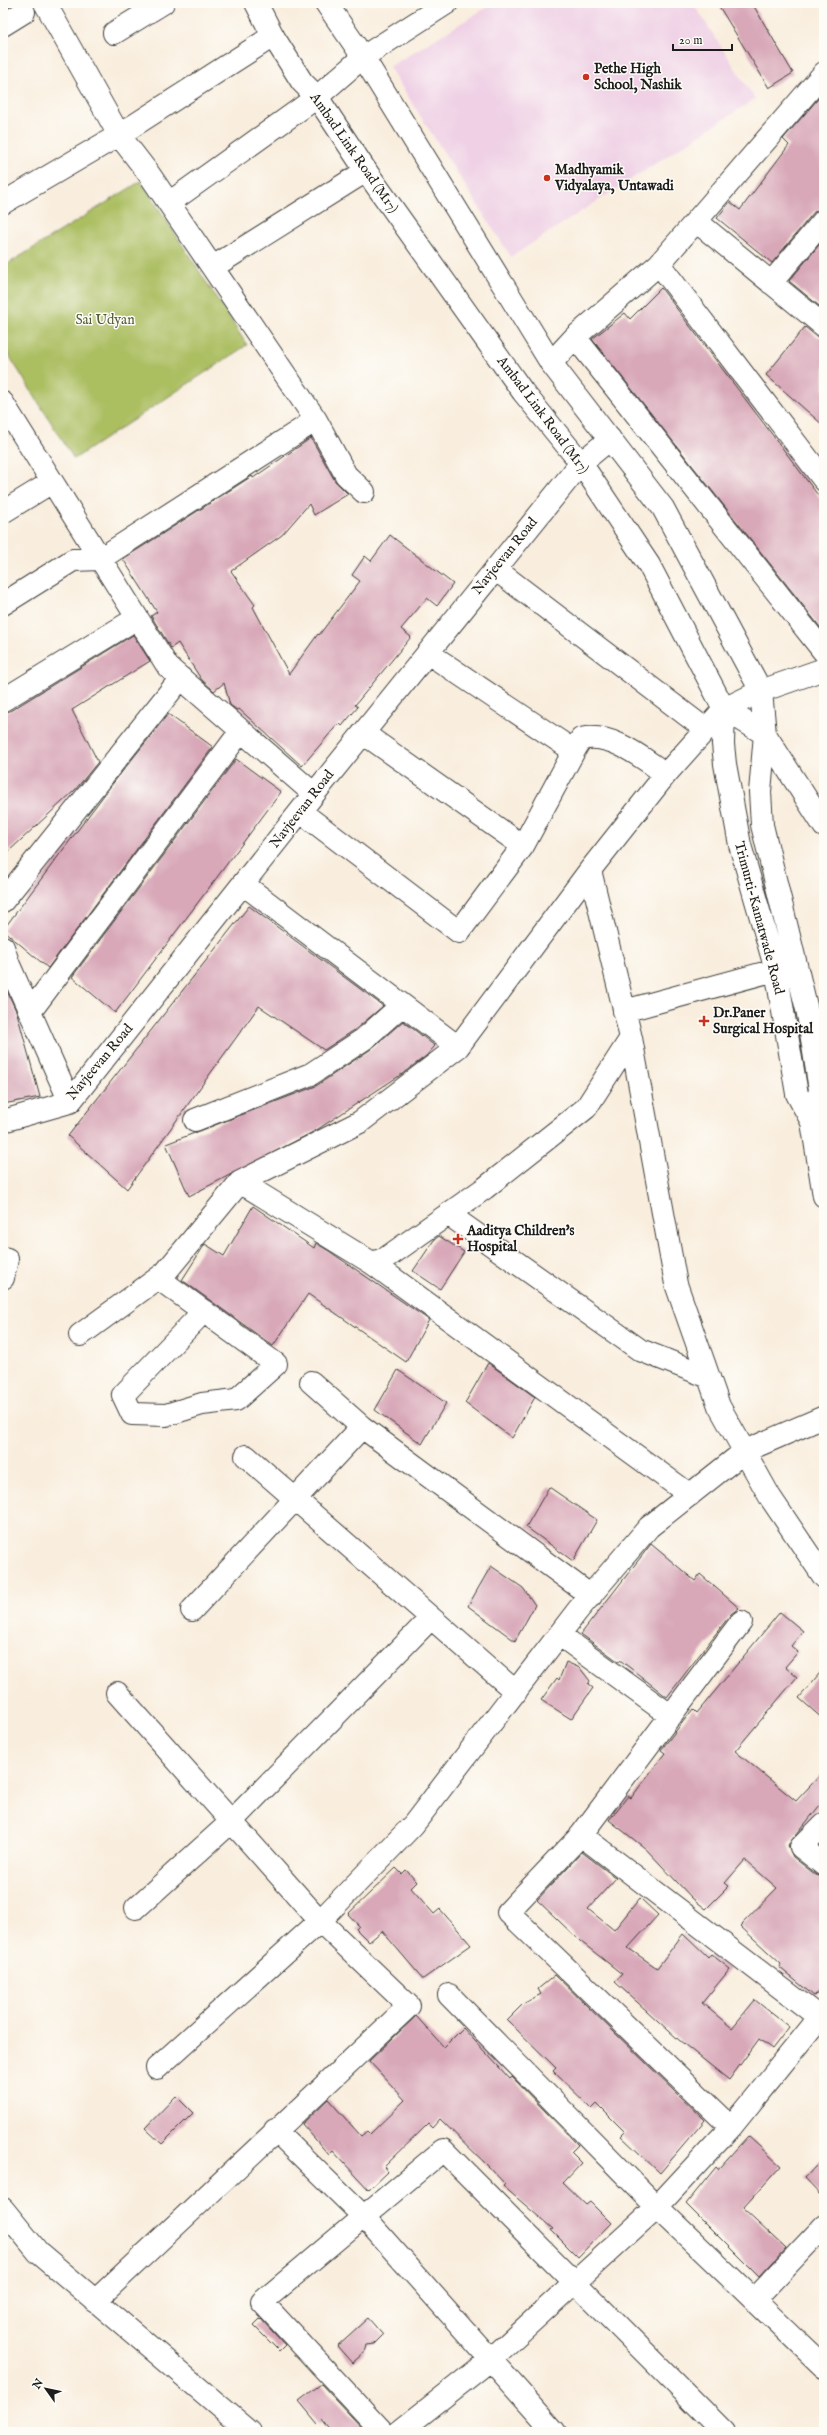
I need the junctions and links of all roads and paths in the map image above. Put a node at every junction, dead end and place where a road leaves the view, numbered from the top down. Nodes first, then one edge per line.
1 (45, 3) edge
2 (163, 3) edge
3 (256, 3) edge
4 (326, 3) edge
5 (447, 3) edge
6 (24, 12) dead end
7 (3, 25) edge
8 (114, 33) dead end
9 (273, 36) junction
10 (363, 57) junction
11 (824, 73) edge
12 (317, 97) junction
13 (119, 135) junction
14 (366, 171) junction
15 (3, 203) edge
16 (169, 203) junction
17 (824, 220) edge
18 (696, 221) junction
19 (659, 264) junction
20 (213, 267) junction
21 (771, 283) junction
22 (824, 326) edge
23 (575, 337) junction
24 (550, 363) junction
25 (3, 403) edge
26 (316, 420) junction
27 (610, 439) junction
28 (581, 463) junction
29 (824, 480) edge
30 (52, 482) junction
31 (364, 492) dead end
32 (3, 512) edge
33 (100, 559) junction
34 (495, 569) junction
35 (3, 604) edge
36 (137, 618) junction
37 (824, 652) edge
38 (428, 653) junction
39 (824, 669) edge
40 (181, 678) junction
41 (761, 691) junction
42 (3, 700) edge
43 (724, 709) junction
44 (705, 728) junction
45 (241, 731) junction
46 (363, 733) junction
47 (765, 734) junction
48 (574, 751) junction
49 (666, 774) junction
50 (314, 794) junction
51 (301, 812) junction
52 (824, 826) edge
53 (523, 846) junction
54 (590, 870) junction
55 (243, 884) junction
56 (3, 901) edge
57 (3, 946) edge
58 (797, 964) junction
59 (776, 970) junction
60 (402, 1005) junction
61 (624, 1011) junction
62 (30, 1012) junction
63 (631, 1038) junction
64 (458, 1047) junction
65 (70, 1102) junction
66 (195, 1120) dead end
67 (3, 1121) edge
68 (818, 1122) edge
69 (240, 1182) junction
70 (824, 1196) edge
71 (448, 1214) junction
72 (3, 1258) edge
73 (372, 1263) junction
74 (3, 1278) edge
75 (158, 1278) junction
76 (204, 1312) junction
77 (80, 1335) dead end
78 (709, 1377) junction
79 (310, 1382) dead end
80 (824, 1417) edge
81 (362, 1426) junction
82 (745, 1452) junction
83 (246, 1456) dead end
84 (690, 1495) junction
85 (294, 1499) junction
86 (824, 1577) edge
87 (591, 1596) junction
88 (192, 1610) dead end
89 (431, 1618) junction
90 (742, 1622) dead end
91 (560, 1635) junction
92 (516, 1692) junction
93 (117, 1693) dead end
94 (670, 1716) junction
95 (231, 1822) junction
96 (824, 1824) edge
97 (580, 1835) junction
98 (824, 1866) edge
99 (136, 1908) dead end
100 (320, 1921) junction
101 (449, 1995) dead end
102 (823, 2017) edge
103 (157, 2068) dead end
104 (730, 2127) junction
105 (275, 2130) junction
106 (657, 2207) junction
107 (3, 2209) edge
108 (363, 2216) junction
109 (824, 2226) edge
110 (574, 2284) junction
111 (754, 2300) junction
112 (95, 2301) junction
113 (490, 2360) junction
114 (824, 2366) edge
115 (250, 2432) edge
116 (383, 2432) edge
117 (399, 2432) edge
118 (555, 2432) edge
119 (724, 2432) edge

1 - 13 street
2 - 8 street
3 - 9 street, Ambad Link Road (M17)
4 - 10 street
5 - 10 street
6 - 7 street
9 - 12 street, Ambad Link Road (M17)
9 - 13 street
10 - 12 street
10 - 24 street
11 - 18 street
12 - 14 street, Ambad Link Road (M17)
12 - 16 street
13 - 15 street
13 - 16 street
14 - 20 street
14 - 28 street, Ambad Link Road (M17)
16 - 20 street
17 - 21 street
18 - 19 street
18 - 21 street
19 - 23 street
19 - 29 street
20 - 26 street
21 - 22 street
23 - 24 street
23 - 37 street
24 - 27 street
25 - 30 street
26 - 31 street
26 - 33 street
27 - 28 street, Navjeevan Road
27 - 41 street
28 - 34 street, Navjeevan Road
28 - 43 street, Ambad Link Road (M17)
30 - 32 street
30 - 33 street
33 - 35 street
33 - 36 street
34 - 38 street, Navjeevan Road
34 - 44 street
36 - 40 street
36 - 42 street
38 - 46 street, Navjeevan Road
38 - 48 street
39 - 41 street
40 - 45 street
40 - 56 street
41 - 43 street
41 - 47 street, Trimurti-Kamatwade Road
43 - 44 street
43 - 47 street
43 - 59 street, Trimurti-Kamatwade Road
44 - 49 street
45 - 50 street
45 - 62 street
46 - 50 street, Navjeevan Road
46 - 53 street
47 - 52 street
47 - 58 street, Trimurti-Kamatwade Road
48 - 49 street
48 - 53 street
49 - 54 street
50 - 51 street, Navjeevan Road
51 - 53 street
51 - 55 street, Navjeevan Road
54 - 61 street
54 - 64 street
55 - 60 street
55 - 65 street, Navjeevan Road
57 - 62 street
58 - 59 street
58 - 68 street, Trimurti-Kamatwade Road
59 - 61 street
59 - 68 street, Trimurti-Kamatwade Road
60 - 64 street
60 - 66 street
61 - 63 street
62 - 65 street
63 - 71 street
63 - 78 street
64 - 69 street
65 - 67 street, Navjeevan Road
68 - 70 street, Trimurti-Kamatwade Road
69 - 73 street
69 - 75 street
71 - 73 street
71 - 78 street
72 - 74 street
73 - 84 street
75 - 76 street
75 - 77 street
76 - 76 street
78 - 82 street
79 - 81 street
80 - 82 street
81 - 85 street
81 - 87 street
82 - 84 street
82 - 86 street
83 - 85 street
84 - 87 street
85 - 88 street
85 - 89 street
87 - 91 street
89 - 92 street
89 - 95 street
90 - 94 street
91 - 92 street
91 - 94 street
92 - 100 street
93 - 95 street
94 - 97 street
95 - 99 street
95 - 100 street
96 - 98 street
97 - 102 street
97 - 104 street
100 - 103 street
100 - 105 street
101 - 106 street
102 - 104 street
104 - 106 street
105 - 108 street
105 - 112 street
106 - 110 street
106 - 111 street
107 - 112 street
108 - 110 street
108 - 113 street
108 - 116 street
109 - 111 street
110 - 113 street
110 - 119 street
111 - 114 street
112 - 115 street
113 - 117 street
113 - 118 street

